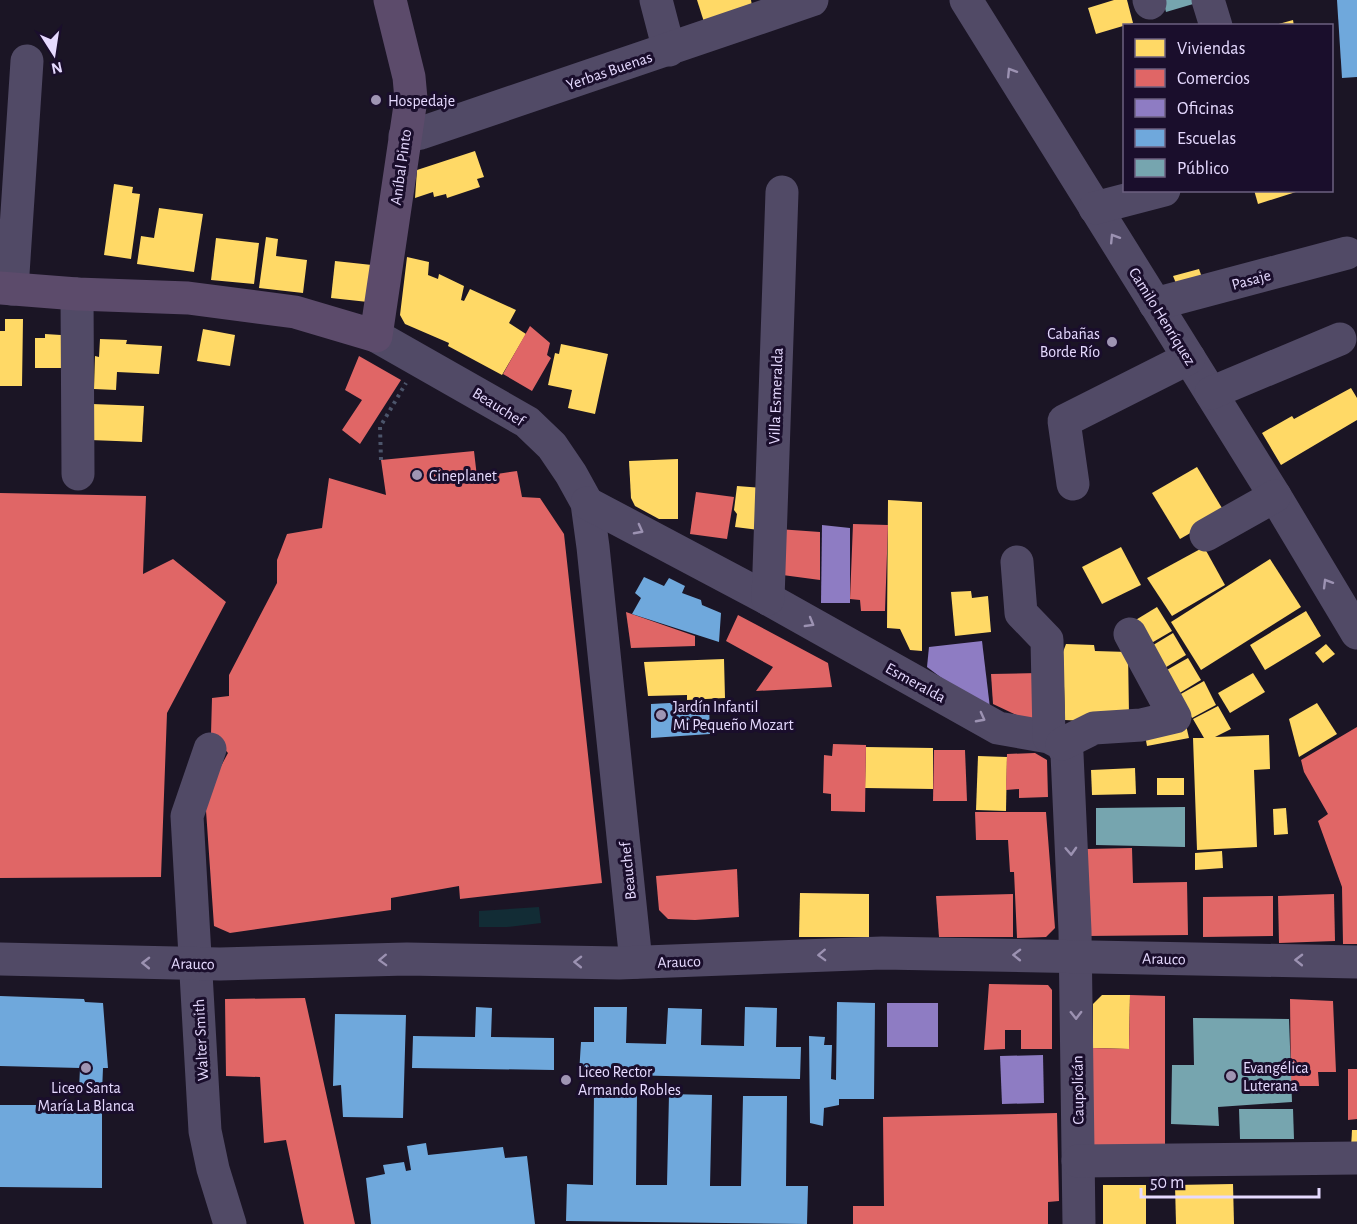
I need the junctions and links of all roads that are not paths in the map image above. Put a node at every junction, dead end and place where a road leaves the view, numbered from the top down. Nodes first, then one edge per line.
1 (390, 0) edge
2 (656, 0) edge
3 (812, 0) edge
4 (966, 0) edge
5 (1208, 0) edge
6 (763, 8) edge
7 (1215, 24) edge
8 (669, 50) junction
9 (27, 61) dead end
10 (405, 136) junction
11 (782, 192) dead end
12 (1156, 192) edge
13 (1095, 208) junction
14 (1347, 253) dead end
15 (6, 288) edge
16 (77, 294) junction
17 (1155, 304) junction
18 (376, 336) junction
19 (1340, 339) dead end
20 (1189, 358) junction
21 (1211, 393) junction
22 (78, 474) dead end
23 (1073, 484) dead end
24 (1275, 496) junction
25 (587, 503) junction
26 (1206, 535) dead end
27 (1017, 562) dead end
28 (768, 599) junction
29 (1357, 633) edge
30 (1130, 634) dead end
31 (1056, 740) junction
32 (210, 749) dead end
33 (1075, 956) junction
34 (0, 959) edge
35 (636, 962) junction
36 (1357, 962) edge
37 (196, 963) junction
38 (1357, 1158) edge
39 (1078, 1161) junction
40 (230, 1224) edge
41 (1079, 1224) edge

1 - 10 main road, Aníbal Pinto
2 - 8 street
3 - 6 street, Yerbas Buenas
13 -> 4 street, Camilo Henríquez
5 - 7 street
6 - 8 street, Yerbas Buenas
8 - 10 street, Yerbas Buenas
9 - 15 street
10 - 18 main road, Aníbal Pinto
11 - 28 street, Villa Esmeralda
12 - 13 street
17 -> 13 street, Camilo Henríquez
14 - 17 street, Pasaje
15 - 16 main road, Beauchef
16 - 18 main road, Beauchef
16 - 22 street
17 - 20 street, Camilo Henríquez
18 - 25 street, Beauchef
19 - 21 street
20 - 21 street, Camilo Henríquez
20 - 23 street
21 - 24 street, Camilo Henríquez
24 - 26 street
29 -> 24 street, Camilo Henríquez
25 -> 28 street, Esmeralda
25 - 35 street, Beauchef
27 - 31 street
28 -> 31 street, Esmeralda
30 - 31 street
31 -> 33 street
32 - 37 street, Walter Smith
33 -> 35 street, Arauco
36 -> 33 street, Arauco
33 -> 39 street, Caupolicán
37 -> 34 street, Arauco
35 -> 37 street, Arauco
37 - 40 street, Walter Smith
38 - 39 street
39 - 41 street, Caupolicán

